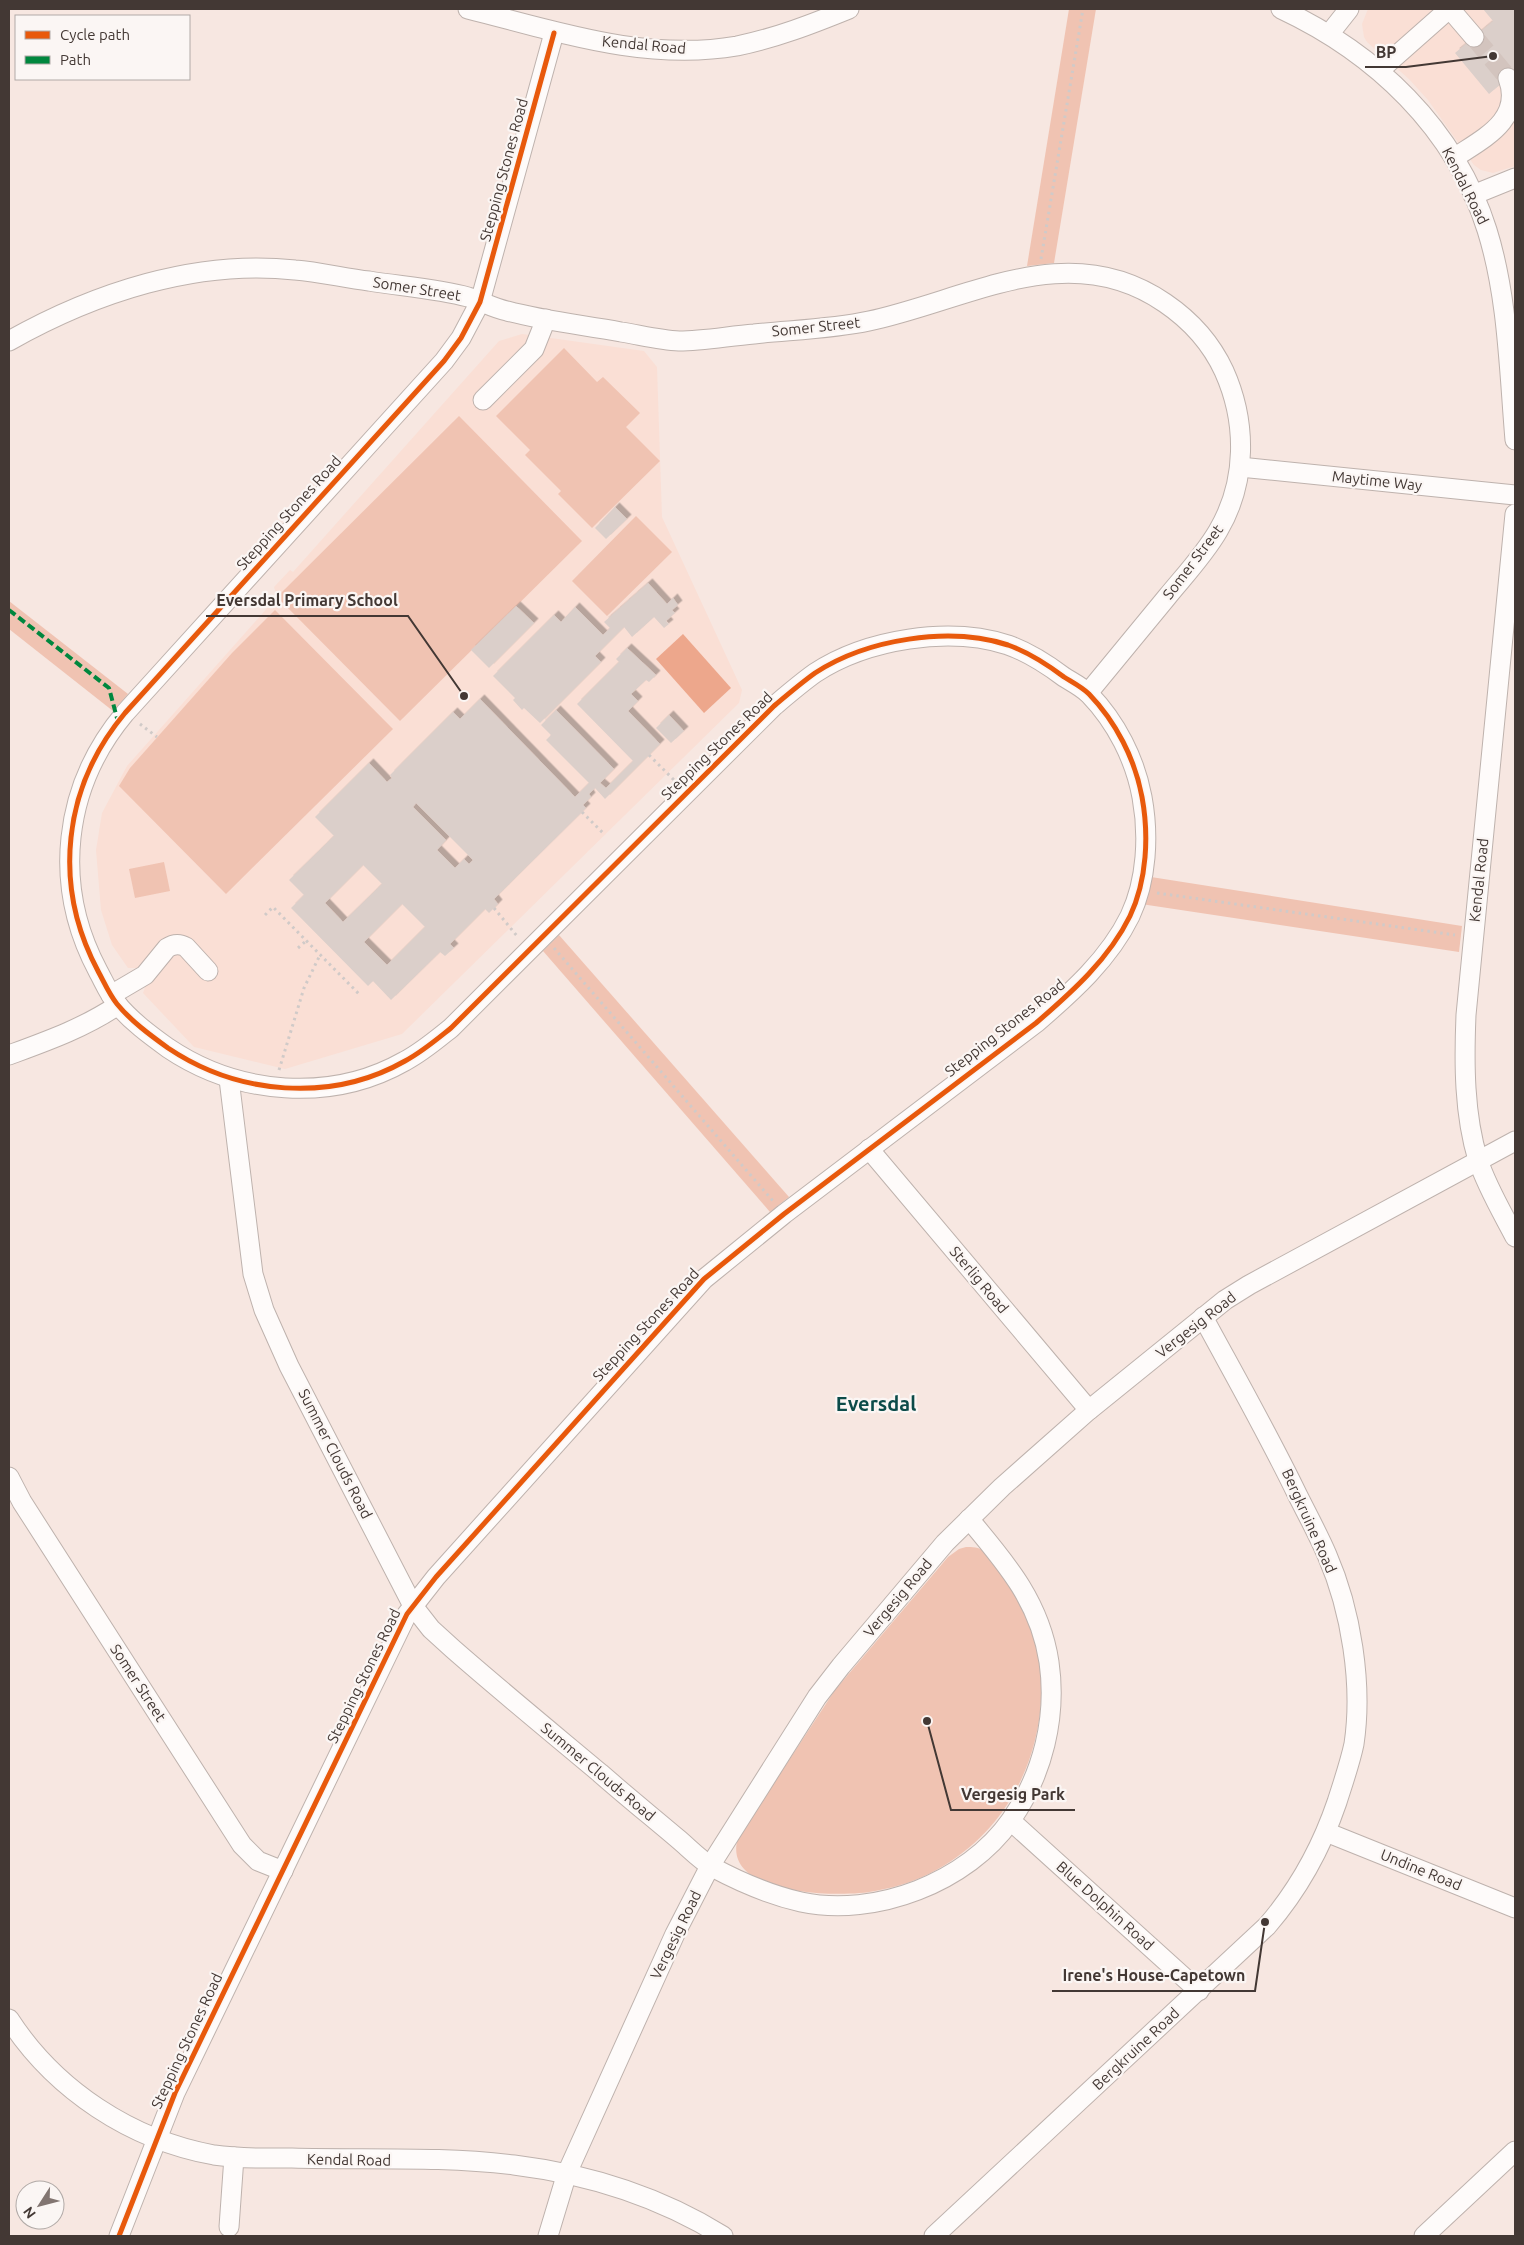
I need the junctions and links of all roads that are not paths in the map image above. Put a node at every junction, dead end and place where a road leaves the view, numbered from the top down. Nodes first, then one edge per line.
1 (468, 9) edge
2 (849, 9) edge
3 (1281, 9) edge
4 (1349, 9) edge
5 (1450, 9) edge
6 (554, 33) junction
7 (1330, 33) junction
8 (1474, 37) tunnel mouth
9 (1380, 70) junction
10 (1508, 78) tunnel mouth
11 (1454, 158) junction
12 (1515, 178) edge
13 (1473, 195) junction
14 (480, 302) junction
15 (546, 319) junction
16 (9, 341) edge
17 (483, 400) dead end
18 (1515, 440) edge
19 (1240, 467) junction
20 (1515, 495) edge
21 (1515, 514) edge
22 (1088, 693) junction
23 (208, 971) dead end
24 (114, 1000) junction
25 (9, 1055) edge
26 (229, 1079) junction
27 (1515, 1141) edge
28 (869, 1149) junction
29 (1478, 1160) junction
30 (1515, 1237) edge
31 (1203, 1317) junction
32 (1089, 1410) junction
33 (9, 1477) edge
34 (969, 1519) junction
35 (413, 1606) junction
36 (1011, 1821) junction
37 (1326, 1832) junction
38 (710, 1866) junction
39 (282, 1871) junction
40 (1515, 1908) edge
41 (1199, 1991) junction
42 (9, 2019) edge
43 (157, 2138) junction
44 (1515, 2151) edge
45 (234, 2157) junction
46 (568, 2173) junction
47 (229, 2227) dead end
48 (119, 2236) edge
49 (548, 2236) edge
50 (722, 2236) edge
51 (934, 2236) edge
52 (1424, 2236) edge

1 - 6 street, Kendal Road
2 - 6 street, Kendal Road
3 - 7 street, Kendal Road
4 - 7 street
5 - 8 street
5 - 9 street
6 - 14 street, Stepping Stones Road
7 - 9 street, Kendal Road
9 - 11 street, Kendal Road
10 - 11 street
11 - 13 street, Kendal Road
12 - 13 street
13 - 18 street, Kendal Road
14 - 15 street, Somer Street
14 - 16 street, Somer Street
14 - 24 street, Stepping Stones Road
15 - 17 street
15 - 19 street, Somer Street
19 - 20 street, Maytime Way
19 - 22 street, Somer Street
21 - 29 street, Kendal Road
22 - 26 street, Stepping Stones Road
22 - 28 street, Stepping Stones Road
23 - 24 street
24 - 25 street
24 - 26 street, Stepping Stones Road
26 - 35 street, Summer Clouds Road
27 - 29 street, Vergesig Road
28 - 32 street, Sterlig Road
28 - 35 street, Stepping Stones Road
29 - 30 street, Kendal Road
29 - 31 street, Vergesig Road
31 - 32 street, Vergesig Road
31 - 37 street, Bergkruine Road
32 - 34 street, Vergesig Road
33 - 39 street, Somer Street
34 - 36 street, Summer Clouds Road
34 - 38 street, Vergesig Road
35 - 38 street, Summer Clouds Road
35 - 39 street, Stepping Stones Road
36 - 38 street, Summer Clouds Road
36 - 41 street, Blue Dolphin Road
37 - 40 street, Undine Road
37 - 41 street, Bergkruine Road
38 - 46 street, Vergesig Road
39 - 43 street, Stepping Stones Road
41 - 51 street, Bergkruine Road
42 - 43 street, Kendal Road
43 - 45 street, Kendal Road
43 - 48 street, Stepping Stones Road
44 - 52 street
45 - 46 street, Kendal Road
45 - 47 street
46 - 49 street, Vergesig Road
46 - 50 street, Kendal Road

